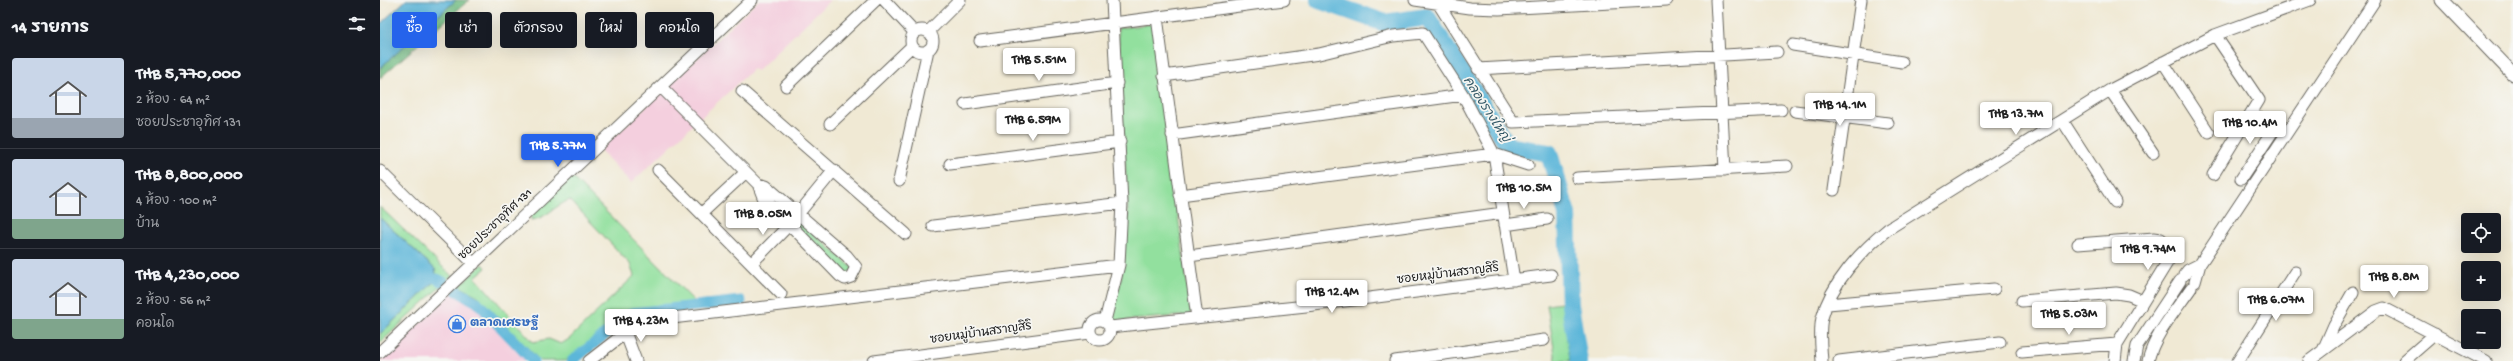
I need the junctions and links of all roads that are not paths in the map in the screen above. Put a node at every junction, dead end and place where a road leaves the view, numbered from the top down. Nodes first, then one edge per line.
1 (752, 0) edge
2 (876, 0) edge
3 (884, 0) edge
4 (960, 0) edge
5 (1112, 0) edge
6 (1284, 0) edge
7 (1416, 0) edge
8 (1667, 0) edge
9 (1716, 0) edge
10 (1861, 0) edge
11 (2310, 0) edge
12 (2375, 0) edge
13 (2442, 0) edge
14 (1438, 3) junction
15 (1157, 17) junction
16 (1113, 23) junction
17 (928, 32) junction
18 (914, 33) junction
19 (2215, 35) junction
20 (980, 41) dead end
21 (1793, 45) dead end
22 (912, 46) junction
23 (928, 50) junction
24 (1777, 52) dead end
25 (1853, 54) junction
26 (1720, 55) junction
27 (1902, 62) dead end
28 (2163, 62) junction
29 (1478, 69) junction
30 (2513, 74) edge
31 (1164, 76) junction
32 (1117, 82) junction
33 (786, 86) dead end
34 (661, 87) junction
35 (2110, 90) junction
36 (742, 91) dead end
37 (1463, 95) junction
38 (965, 104) dead end
39 (1781, 110) dead end
40 (1794, 111) dead end
41 (2252, 112) junction
42 (1722, 113) junction
43 (1844, 115) junction
44 (2062, 120) junction
45 (1888, 123) dead end
46 (830, 124) dead end
47 (2209, 133) dead end
48 (1172, 135) junction
49 (1120, 142) junction
50 (2153, 153) dead end
51 (1494, 154) junction
52 (950, 164) dead end
53 (1528, 165) dead end
54 (1787, 166) dead end
55 (658, 170) dead end
56 (834, 170) junction
57 (1726, 170) junction
58 (380, 171) edge
59 (746, 172) junction
60 (2213, 175) dead end
61 (1577, 178) dead end
62 (2241, 179) dead end
63 (899, 181) dead end
64 (758, 184) junction
65 (1834, 190) dead end
66 (1180, 195) junction
67 (2115, 202) dead end
68 (1122, 203) junction
69 (702, 213) junction
70 (797, 213) junction
71 (1503, 213) junction
72 (1547, 219) dead end
73 (790, 224) junction
74 (1505, 224) junction
75 (933, 226) dead end
76 (906, 234) dead end
77 (2078, 244) dead end
78 (1189, 256) junction
79 (752, 263) junction
80 (474, 264) junction
81 (2200, 264) junction
82 (1119, 265) junction
83 (2295, 272) dead end
84 (1551, 275) dead end
85 (1514, 280) junction
86 (1994, 289) dead end
87 (2354, 292) dead end
88 (781, 294) dead end
89 (2022, 300) dead end
90 (2143, 301) junction
91 (1828, 304) junction
92 (1196, 318) junction
93 (1108, 324) junction
94 (2150, 325) junction
95 (625, 332) junction
96 (1090, 332) junction
97 (2161, 332) junction
98 (2435, 334) junction
99 (1544, 340) dead end
100 (2000, 342) dead end
101 (2117, 344) junction
102 (2322, 351) junction
103 (380, 352) edge
104 (2022, 352) dead end
105 (589, 361) edge
106 (636, 361) edge
107 (874, 361) edge
108 (1395, 361) edge
109 (1822, 361) edge
110 (1839, 361) edge
111 (2115, 361) edge
112 (2134, 361) edge
113 (2148, 361) edge
114 (2238, 361) edge
115 (2309, 361) edge
116 (2404, 361) edge
117 (2486, 361) edge

1 - 34 street, ซอยประชาอุทิศ 131
2 - 33 street
3 - 18 street
4 - 17 street
5 - 16 street
6 - 15 street
7 - 14 street
8 - 14 street
9 - 26 street
10 - 25 street
11 - 19 street
12 - 81 street
13 - 30 street
14 - 29 street
15 - 16 street
15 - 31 street
16 - 20 street
16 - 32 street
17 - 18 street
17 - 23 street
18 - 22 street
19 - 28 street
19 - 41 street
21 - 25 street
22 - 23 street
22 - 46 street
23 - 63 street
24 - 26 street
25 - 27 street
25 - 43 street
26 - 29 street
26 - 42 street
28 - 35 street
28 - 47 street
29 - 42 street
31 - 37 street
31 - 48 street
32 - 38 street
32 - 49 street
34 - 59 street
34 - 80 street, ซอยประชาอุทิศ 131
35 - 44 street
35 - 50 street
36 - 56 street
37 - 48 street
37 - 51 street
39 - 42 street
40 - 43 street
41 - 60 street
41 - 62 street
42 - 57 street
43 - 45 street
43 - 65 street
44 - 67 street
44 - 91 street
48 - 66 street
49 - 52 street
49 - 68 street
51 - 53 street
51 - 66 street
51 - 71 street
54 - 57 street
55 - 69 street
56 - 70 street
56 - 76 street
57 - 61 street
58 - 80 street
59 - 64 street
59 - 69 street
64 - 70 street
64 - 73 street
66 - 78 street
68 - 75 street
68 - 82 street
69 - 79 street
70 - 73 street
70 - 73 street
71 - 74 street
71 - 78 street
72 - 74 street
73 - 79 street
74 - 85 street
77 - 90 street
78 - 92 street
79 - 88 street
80 - 103 street, ซอยประชาอุทิศ 131
81 - 94 street
81 - 97 street
82 - 93 street
82 - 95 street
83 - 114 street
84 - 85 street, ซอยหมู่บ้านสราญสิริ
85 - 92 street, ซอยหมู่บ้านสราญสิริ
86 - 91 street
87 - 102 street
89 - 90 street
90 - 101 street
91 - 109 street
92 - 93 street, ซอยหมู่บ้านสราญสิริ
93 - 96 street, ซอยหมู่บ้านสราญสิริ
93 - 96 street, ซอยหมู่บ้านสราญสิริ
94 - 97 street
94 - 112 street
95 - 105 street
95 - 106 street
96 - 107 street, ซอยหมู่บ้านสราญสิริ
97 - 113 street
98 - 102 street
98 - 116 street
98 - 117 street
99 - 108 street
100 - 110 street
101 - 104 street
101 - 111 street
102 - 115 street

